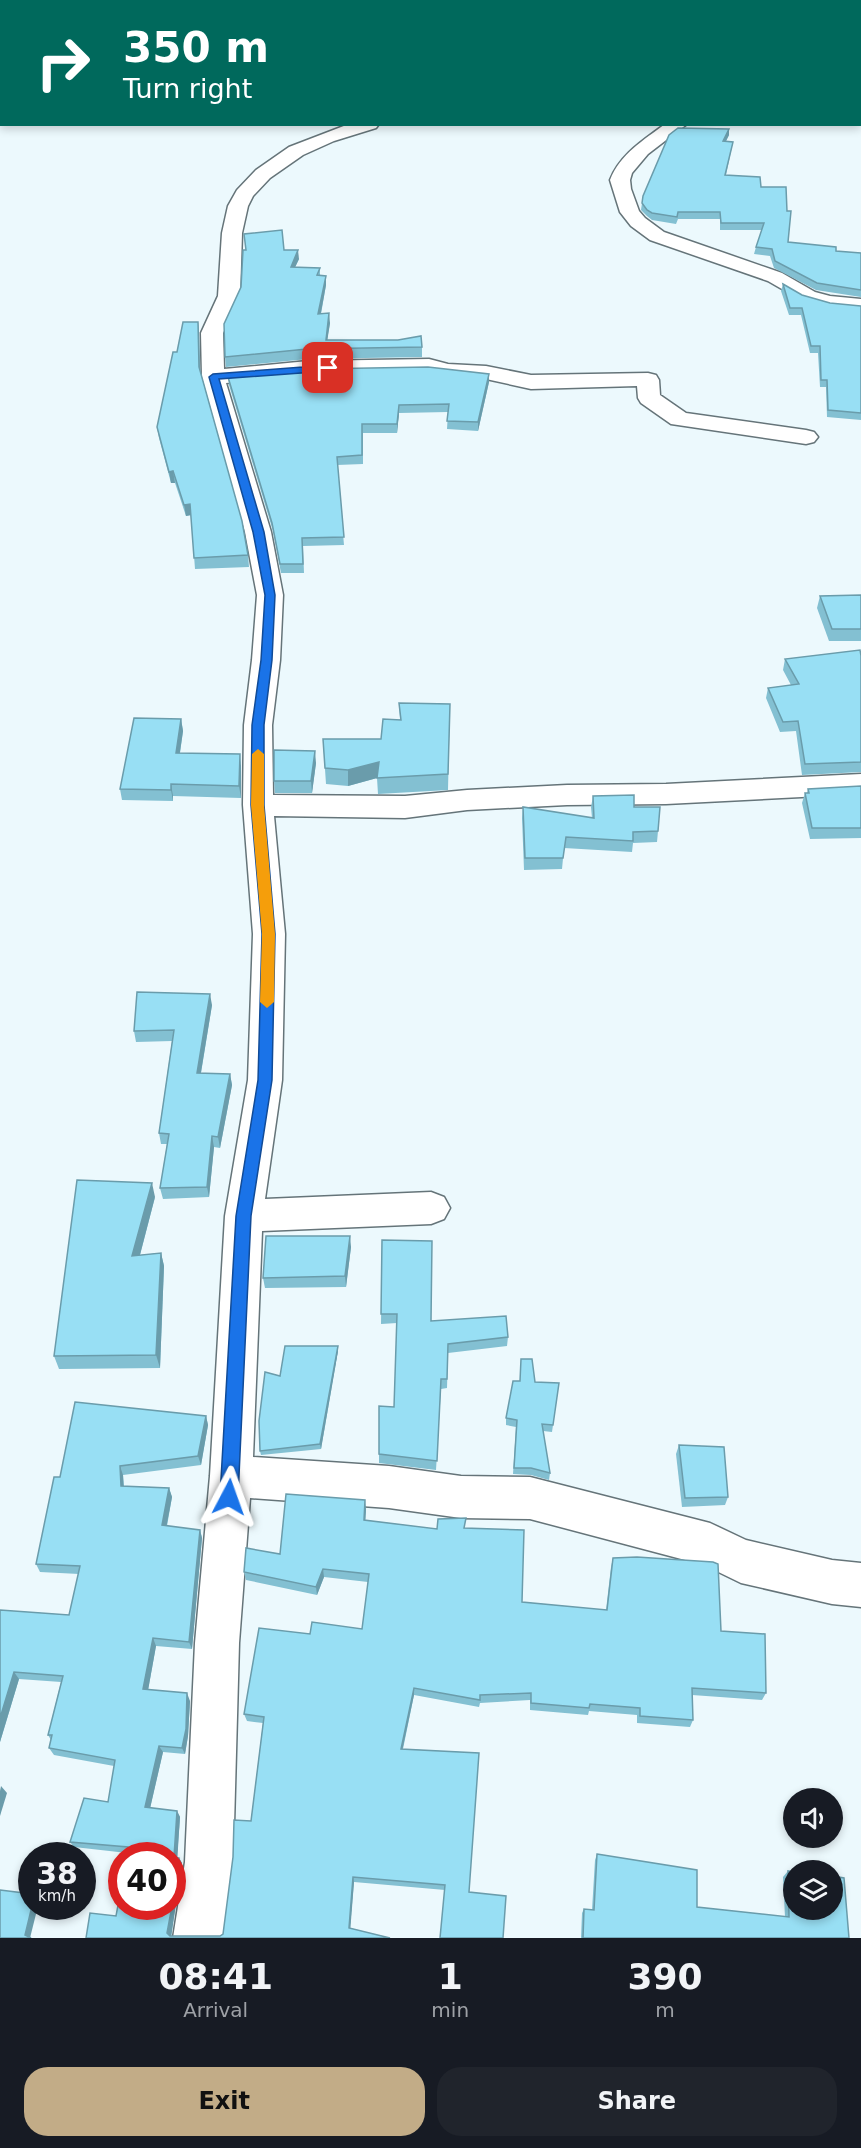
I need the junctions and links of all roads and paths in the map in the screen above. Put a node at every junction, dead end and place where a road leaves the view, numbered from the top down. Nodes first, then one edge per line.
1 (364, 126) edge
2 (675, 126) edge
3 (861, 305) edge
4 (213, 377) junction
5 (806, 437) dead end
6 (861, 784) edge
7 (258, 805) junction
8 (430, 1208) dead end
9 (243, 1216) junction
10 (231, 1476) junction
11 (861, 1585) edge
12 (198, 1938) edge

1 - 4 street
2 - 3 street
4 - 5 street
4 - 7 street
6 - 7 street
7 - 9 street
8 - 9 street
9 - 10 street
10 - 11 street
10 - 12 street

